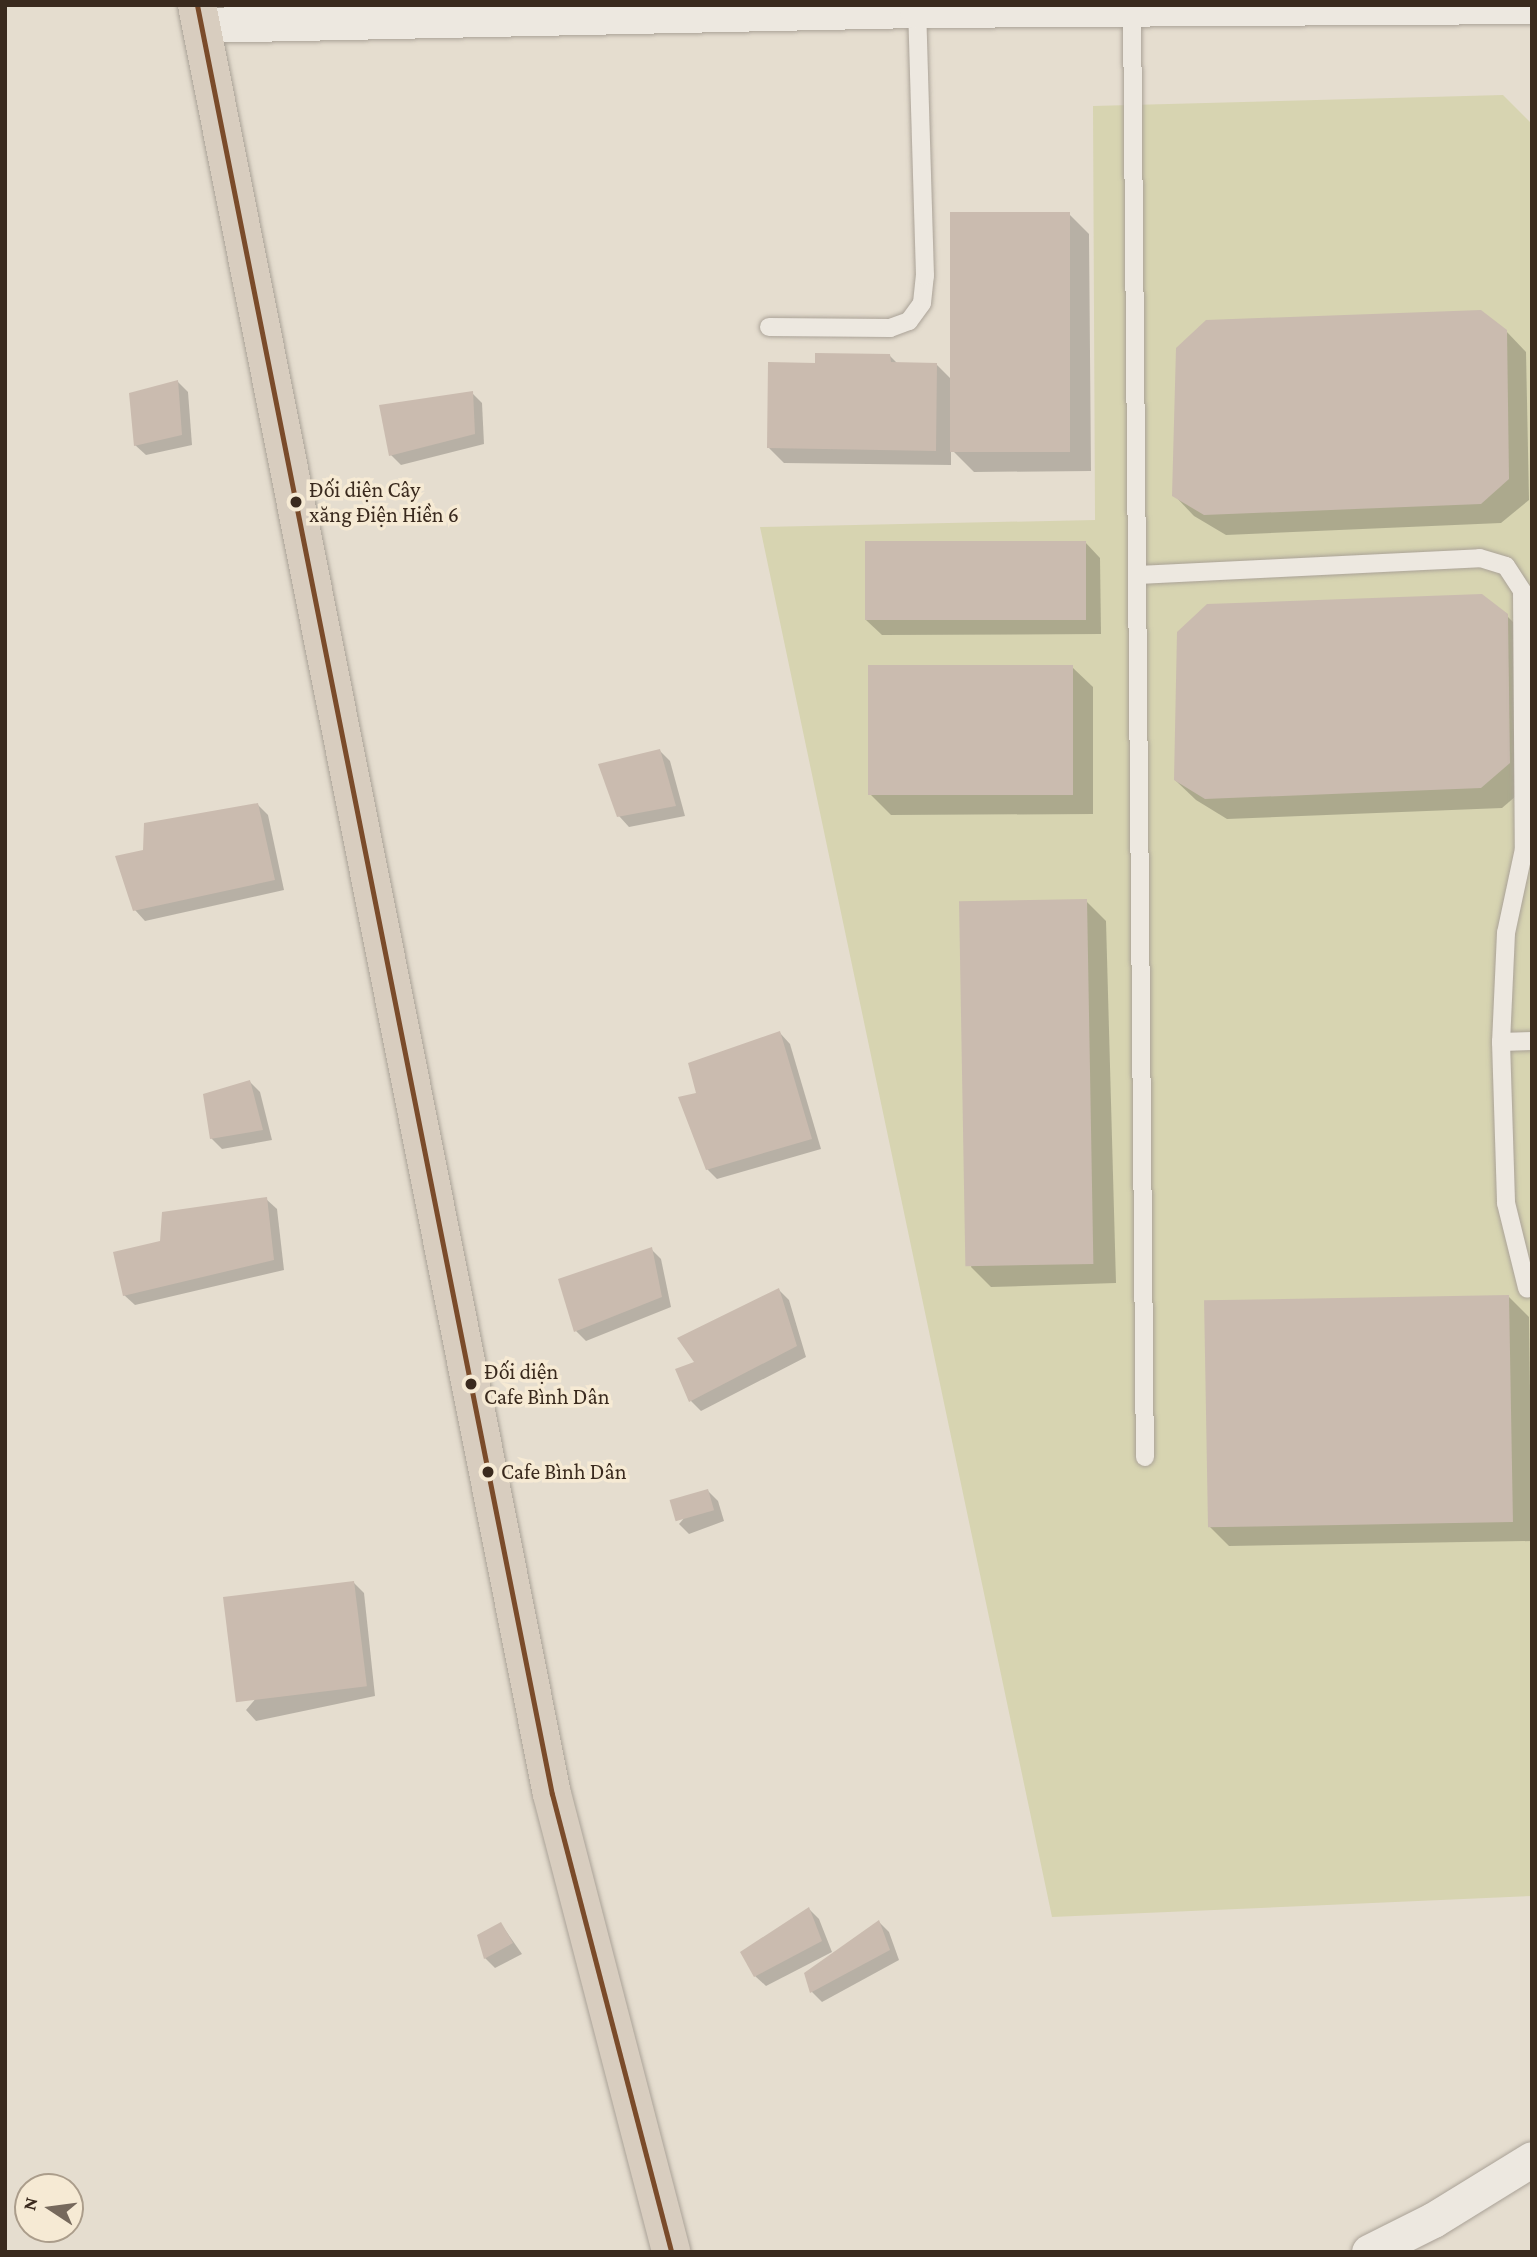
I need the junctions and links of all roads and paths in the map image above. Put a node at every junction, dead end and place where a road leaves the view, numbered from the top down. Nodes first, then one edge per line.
1 (1532, 6) edge
2 (1330, 7) edge
3 (1132, 9) junction
4 (684, 10) edge
5 (917, 10) junction
6 (198, 15) edge
7 (769, 327) dead end
8 (1138, 575) junction
9 (1532, 1041) edge
10 (1501, 1042) junction
11 (1527, 1288) dead end
12 (1145, 1457) dead end
13 (1532, 2159) edge
14 (671, 2252) edge
15 (1369, 2252) edge

1 - 2 street
2 - 3 street
3 - 5 street
3 - 8 lane
4 - 5 street
4 - 6 street
5 - 7 lane
6 - 14 highway
8 - 10 lane
8 - 12 lane
9 - 10 lane
10 - 11 lane
13 - 15 street

